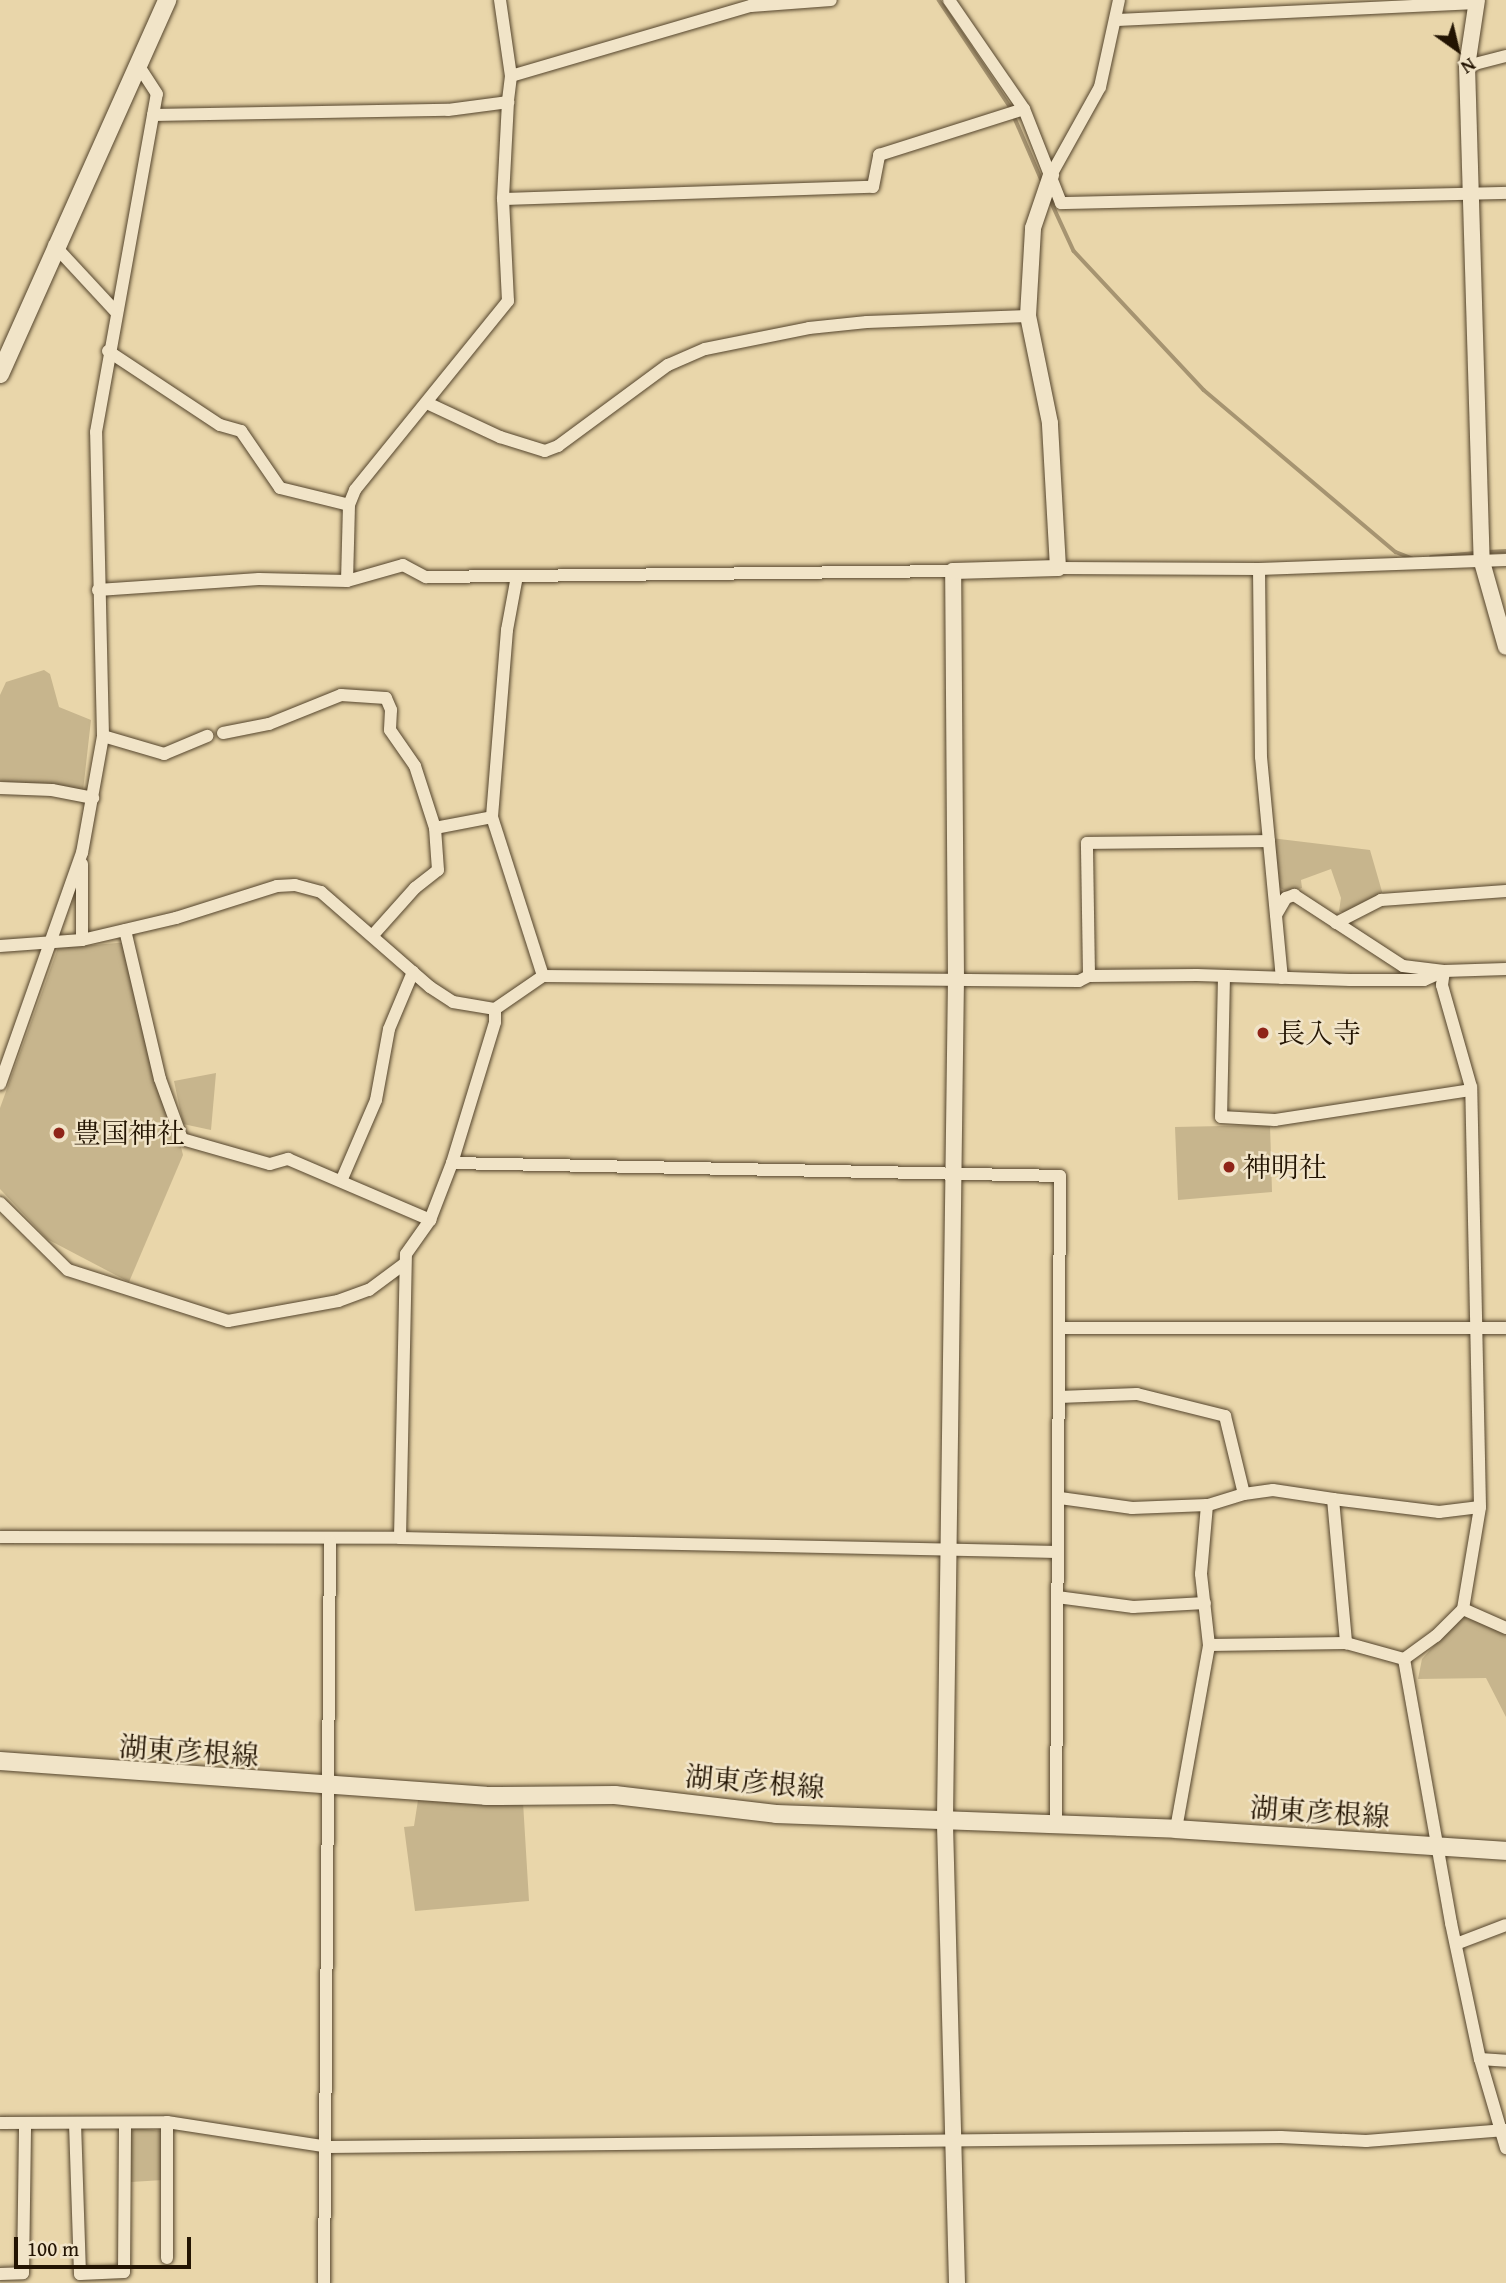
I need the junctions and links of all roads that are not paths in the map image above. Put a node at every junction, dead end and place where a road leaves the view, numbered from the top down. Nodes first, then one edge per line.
1 (167, 0) edge
2 (500, 0) edge
3 (831, 0) edge
4 (949, 0) edge
5 (1119, 0) edge
6 (1477, 1) edge
7 (1118, 20) junction
8 (1506, 56) edge
9 (1467, 66) junction
10 (140, 68) junction
11 (510, 76) junction
12 (508, 102) junction
13 (1017, 111) junction
14 (153, 115) junction
15 (1051, 175) junction
16 (1506, 192) edge
17 (1469, 195) junction
18 (503, 199) junction
19 (54, 245) junction
20 (116, 312) junction
21 (1028, 316) junction
22 (108, 351) junction
23 (0, 374) edge
24 (427, 403) junction
25 (349, 505) junction
26 (1506, 560) edge
27 (1482, 562) junction
28 (1058, 568) junction
29 (1259, 569) junction
30 (953, 571) junction
31 (517, 576) junction
32 (347, 581) junction
33 (99, 590) junction
34 (1506, 647) edge
35 (223, 733) dead end
36 (103, 736) junction
37 (207, 736) dead end
38 (0, 788) edge
39 (93, 798) junction
40 (492, 817) junction
41 (435, 828) junction
42 (1269, 841) junction
43 (82, 853) junction
44 (1506, 891) edge
45 (1276, 915) junction
46 (1336, 923) junction
47 (125, 930) junction
48 (373, 935) junction
49 (82, 940) junction
50 (51, 943) junction
51 (0, 946) edge
52 (1506, 969) edge
53 (1444, 971) junction
54 (413, 972) junction
55 (543, 976) junction
56 (1089, 976) junction
57 (1224, 976) junction
58 (1282, 978) junction
59 (956, 981) junction
60 (495, 1009) junction
61 (0, 1084) edge
62 (1471, 1090) junction
63 (452, 1163) junction
64 (953, 1174) junction
65 (342, 1179) junction
66 (0, 1203) edge
67 (430, 1220) junction
68 (404, 1264) junction
69 (1060, 1328) junction
70 (1477, 1328) junction
71 (1506, 1328) edge
72 (1059, 1397) junction
73 (1244, 1494) junction
74 (1060, 1498) junction
75 (1333, 1499) junction
76 (1207, 1505) junction
77 (1480, 1507) junction
78 (0, 1537) edge
79 (400, 1538) junction
80 (330, 1541) junction
81 (947, 1548) junction
82 (1057, 1552) junction
83 (1057, 1597) junction
84 (1205, 1603) junction
85 (1463, 1609) junction
86 (1506, 1628) edge
87 (1346, 1643) junction
88 (1209, 1644) junction
89 (1404, 1659) junction
90 (0, 1761) edge
91 (326, 1787) junction
92 (945, 1818) junction
93 (1056, 1826) junction
94 (1176, 1829) junction
95 (1437, 1846) junction
96 (1506, 1850) edge
97 (1506, 1923) edge
98 (1455, 1944) junction
99 (1480, 2059) junction
100 (1506, 2061) edge
101 (0, 2123) edge
102 (25, 2123) junction
103 (75, 2123) junction
104 (125, 2123) junction
105 (167, 2123) junction
106 (1504, 2130) edge
107 (952, 2141) junction
108 (328, 2147) junction
109 (1506, 2148) edge
110 (167, 2258) dead end
111 (0, 2274) edge
112 (324, 2283) edge
113 (957, 2283) edge

1 - 10 main road
2 - 11 street
3 - 11 street
4 - 13 street
5 - 7 street
6 - 7 street
6 - 9 street
7 - 15 street
8 - 9 street
9 - 17 street
10 - 14 street
10 - 19 main road
11 - 12 street
12 - 14 street
12 - 18 street
13 - 15 street
13 - 18 street
14 - 20 street
15 - 17 street
15 - 21 street
16 - 17 street
17 - 27 street
18 - 24 street
19 - 20 street
19 - 23 main road
20 - 22 street
21 - 24 street
21 - 28 street
22 - 25 street
22 - 33 street
24 - 25 street
25 - 32 street
26 - 27 street
27 - 29 street
27 - 34 street
28 - 29 street
28 - 30 street
29 - 42 street
30 - 31 street
30 - 59 street
31 - 32 street
31 - 40 street
32 - 33 street
33 - 36 street
35 - 41 street
36 - 37 street
36 - 39 street
38 - 39 street
39 - 43 street
40 - 41 street
40 - 55 street
41 - 48 street
42 - 45 street
42 - 56 street
43 - 49 street
43 - 50 street
44 - 46 street
45 - 46 street
45 - 58 street
46 - 53 street
47 - 48 street
47 - 49 street
47 - 65 street
48 - 54 street
49 - 50 street
50 - 51 street
50 - 61 street
52 - 53 street
53 - 58 street
53 - 62 street
54 - 60 street
54 - 65 street
55 - 59 street
55 - 60 street
56 - 57 street
56 - 59 street
57 - 58 street
57 - 62 street
59 - 64 street
60 - 63 street
62 - 70 street
63 - 64 street
63 - 67 street
64 - 69 street
64 - 81 street
65 - 67 street
66 - 68 street
67 - 68 street
68 - 79 street
69 - 70 street
69 - 72 street
70 - 71 street
70 - 77 street
72 - 73 street
72 - 74 street
73 - 75 street
73 - 76 street
74 - 76 street
74 - 82 street
75 - 77 street
75 - 87 street
76 - 84 street
77 - 85 street
78 - 80 street
79 - 80 street
79 - 81 street
80 - 91 street
81 - 82 street
81 - 92 street
82 - 83 street
83 - 84 street
83 - 93 street
84 - 88 street
85 - 86 street
85 - 89 street
87 - 88 street
87 - 89 street
88 - 94 street
89 - 95 street
90 - 91 main road, 湖東彦根線
91 - 92 main road, 湖東彦根線
91 - 108 street
92 - 93 main road, 湖東彦根線
92 - 107 street
93 - 94 main road, 湖東彦根線
94 - 95 main road, 湖東彦根線
95 - 96 main road, 湖東彦根線
95 - 98 street
97 - 98 street
98 - 99 street
99 - 100 street
99 - 106 street
101 - 102 street
102 - 103 street
102 - 111 street
103 - 104 street
103 - 104 street
104 - 105 street
105 - 108 street
105 - 110 street
106 - 107 street
106 - 109 street
107 - 108 street
107 - 113 street
108 - 112 street

